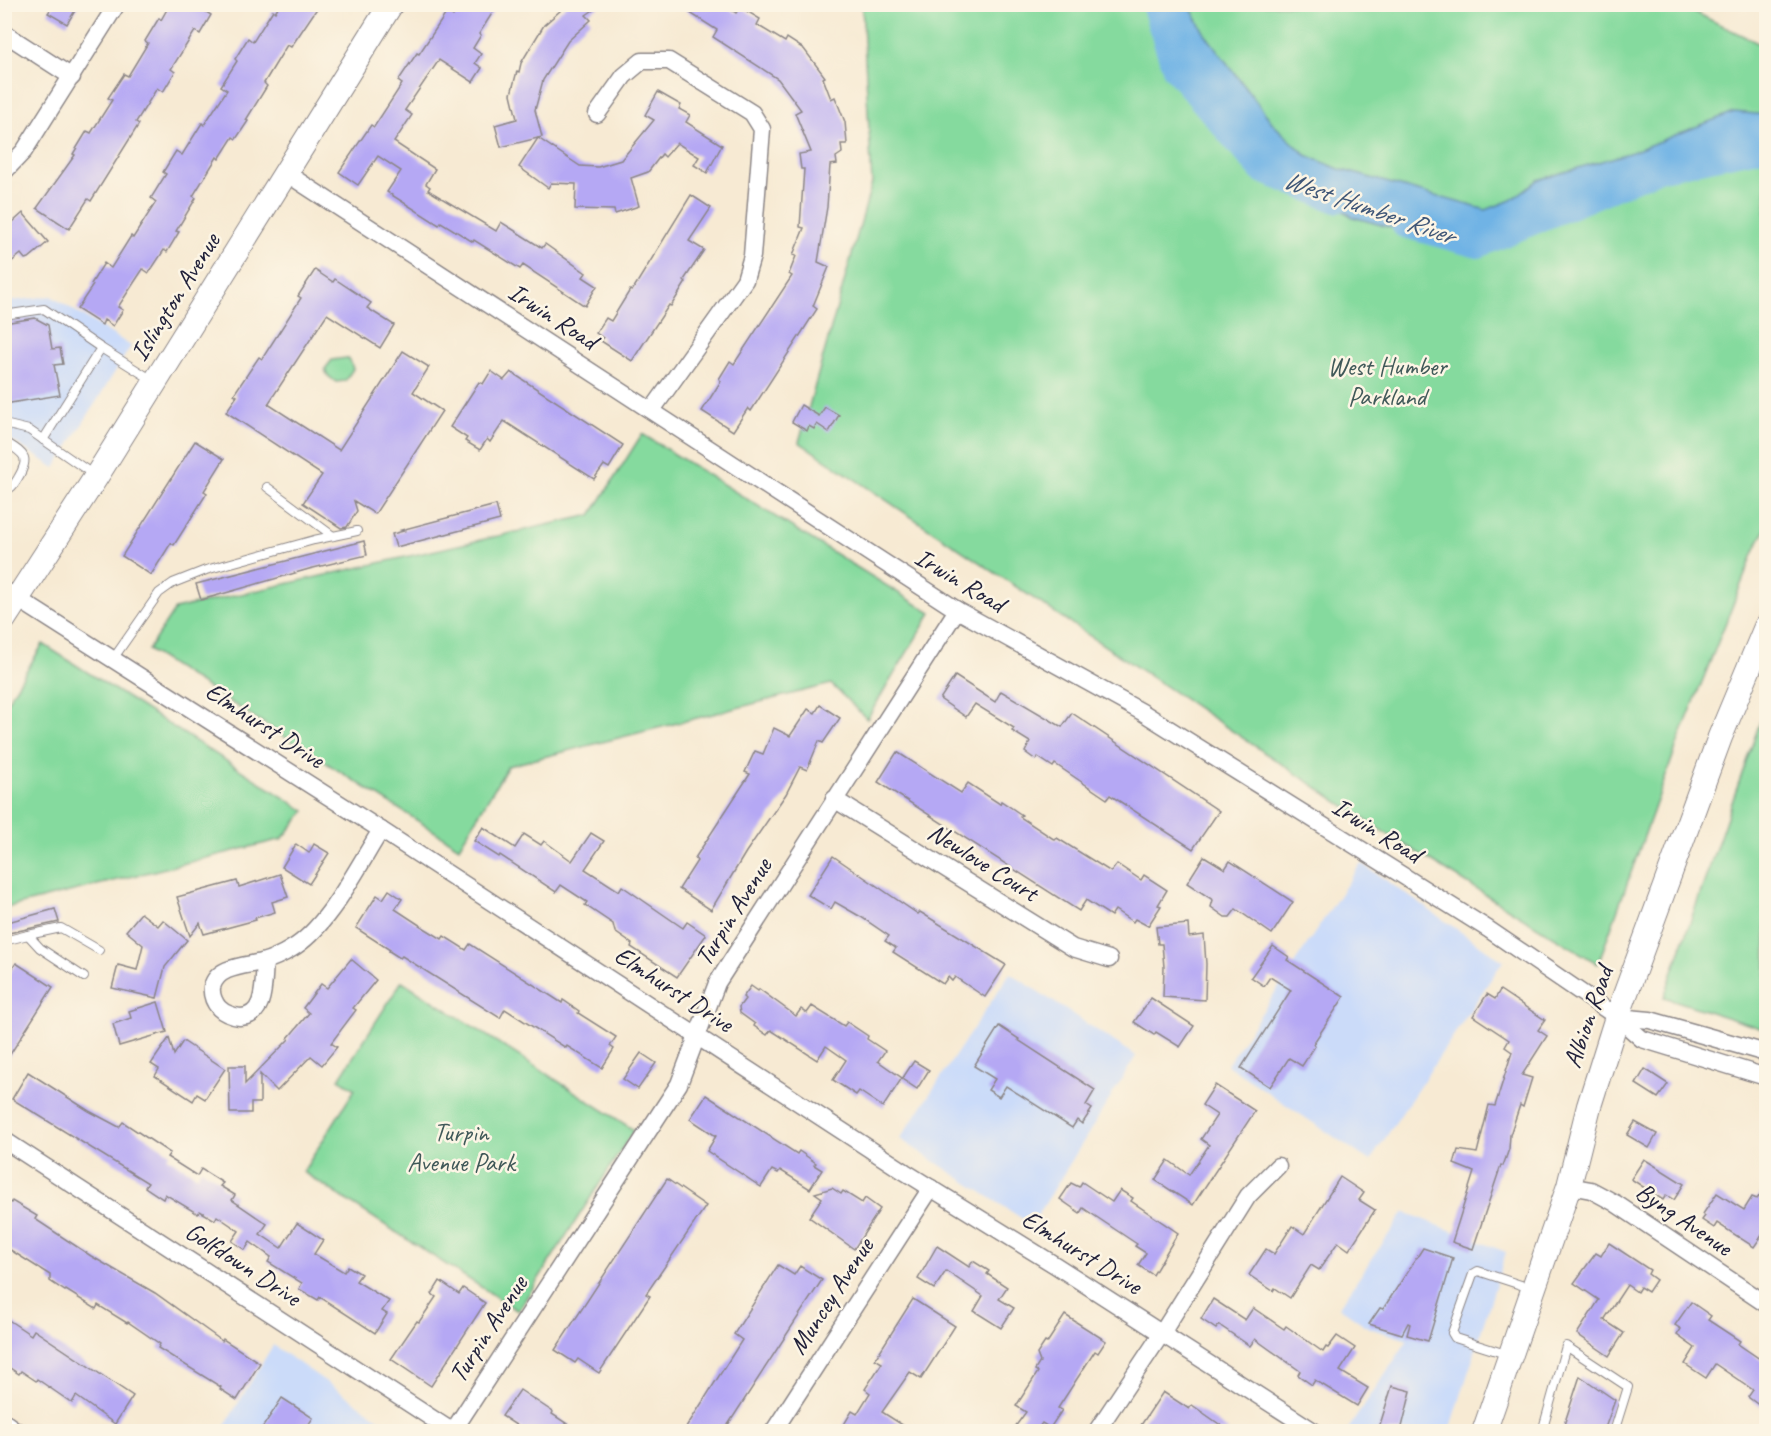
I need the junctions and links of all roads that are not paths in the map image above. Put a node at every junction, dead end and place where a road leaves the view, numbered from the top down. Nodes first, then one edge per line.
1 (117, 4) edge
2 (391, 4) edge
3 (4, 33) edge
4 (72, 77) junction
5 (597, 114) dead end
6 (4, 172) edge
7 (286, 173) junction
8 (4, 315) edge
9 (101, 348) junction
10 (155, 382) junction
11 (652, 410) junction
12 (4, 424) edge
13 (43, 440) junction
14 (4, 441) edge
15 (96, 477) junction
16 (267, 487) dead end
17 (4, 491) edge
18 (357, 531) dead end
19 (333, 536) junction
20 (11, 594) edge
21 (957, 610) junction
22 (4, 619) edge
23 (1767, 627) edge
24 (113, 659) junction
25 (834, 799) junction
26 (381, 830) junction
27 (28, 935) junction
28 (4, 941) edge
29 (99, 950) dead end
30 (1109, 959) dead end
31 (265, 961) dead end
32 (84, 977) dead end
33 (1617, 1017) junction
34 (698, 1035) junction
35 (1767, 1053) edge
36 (1767, 1077) edge
37 (4, 1140) edge
38 (1278, 1166) dead end
39 (1569, 1186) junction
40 (931, 1188) junction
41 (1533, 1289) junction
42 (1767, 1304) edge
43 (1162, 1333) junction
44 (1510, 1355) junction
45 (4, 1422) edge
46 (18, 1431) edge
47 (453, 1431) edge
48 (773, 1431) edge
49 (1096, 1431) edge
50 (1315, 1431) edge
51 (1484, 1431) edge
52 (1542, 1431) edge
53 (1614, 1431) edge

1 - 4 street
2 - 7 main road, Islington Avenue
3 - 4 street
4 - 6 street
5 - 11 street
7 - 10 main road, Islington Avenue
7 - 11 street, Irwin Road
8 - 9 lane
9 - 10 lane
9 - 13 lane
10 - 15 main road, Islington Avenue
11 - 21 street, Irwin Road
12 - 13 lane
13 - 15 lane
14 - 17 lane
15 - 20 main road, Islington Avenue
16 - 19 lane
18 - 19 lane
19 - 24 lane
20 - 22 main road, Islington Avenue
20 - 24 street, Elmhurst Drive
21 - 25 street, Turpin Avenue
21 - 33 street, Irwin Road
23 - 33 main road, Albion Road
24 - 26 street, Elmhurst Drive
25 - 30 street, Newlove Court
25 - 34 street, Turpin Avenue
26 - 31 street
26 - 34 street, Elmhurst Drive
27 - 28 lane
27 - 29 lane
27 - 32 lane
33 - 35 street
33 - 36 street, Irwin Road
33 - 39 main road, Albion Road
34 - 40 street, Elmhurst Drive
34 - 47 street, Turpin Avenue
37 - 47 street, Golfdown Drive
38 - 43 street
39 - 41 main road, Albion Road
39 - 42 street, Byng Avenue
40 - 43 street, Elmhurst Drive
40 - 48 street, Muncey Avenue
41 - 44 main road, Albion Road
41 - 44 lane
43 - 49 street
43 - 50 street, Elmhurst Drive
44 - 51 main road, Albion Road
45 - 46 street
52 - 53 lane

